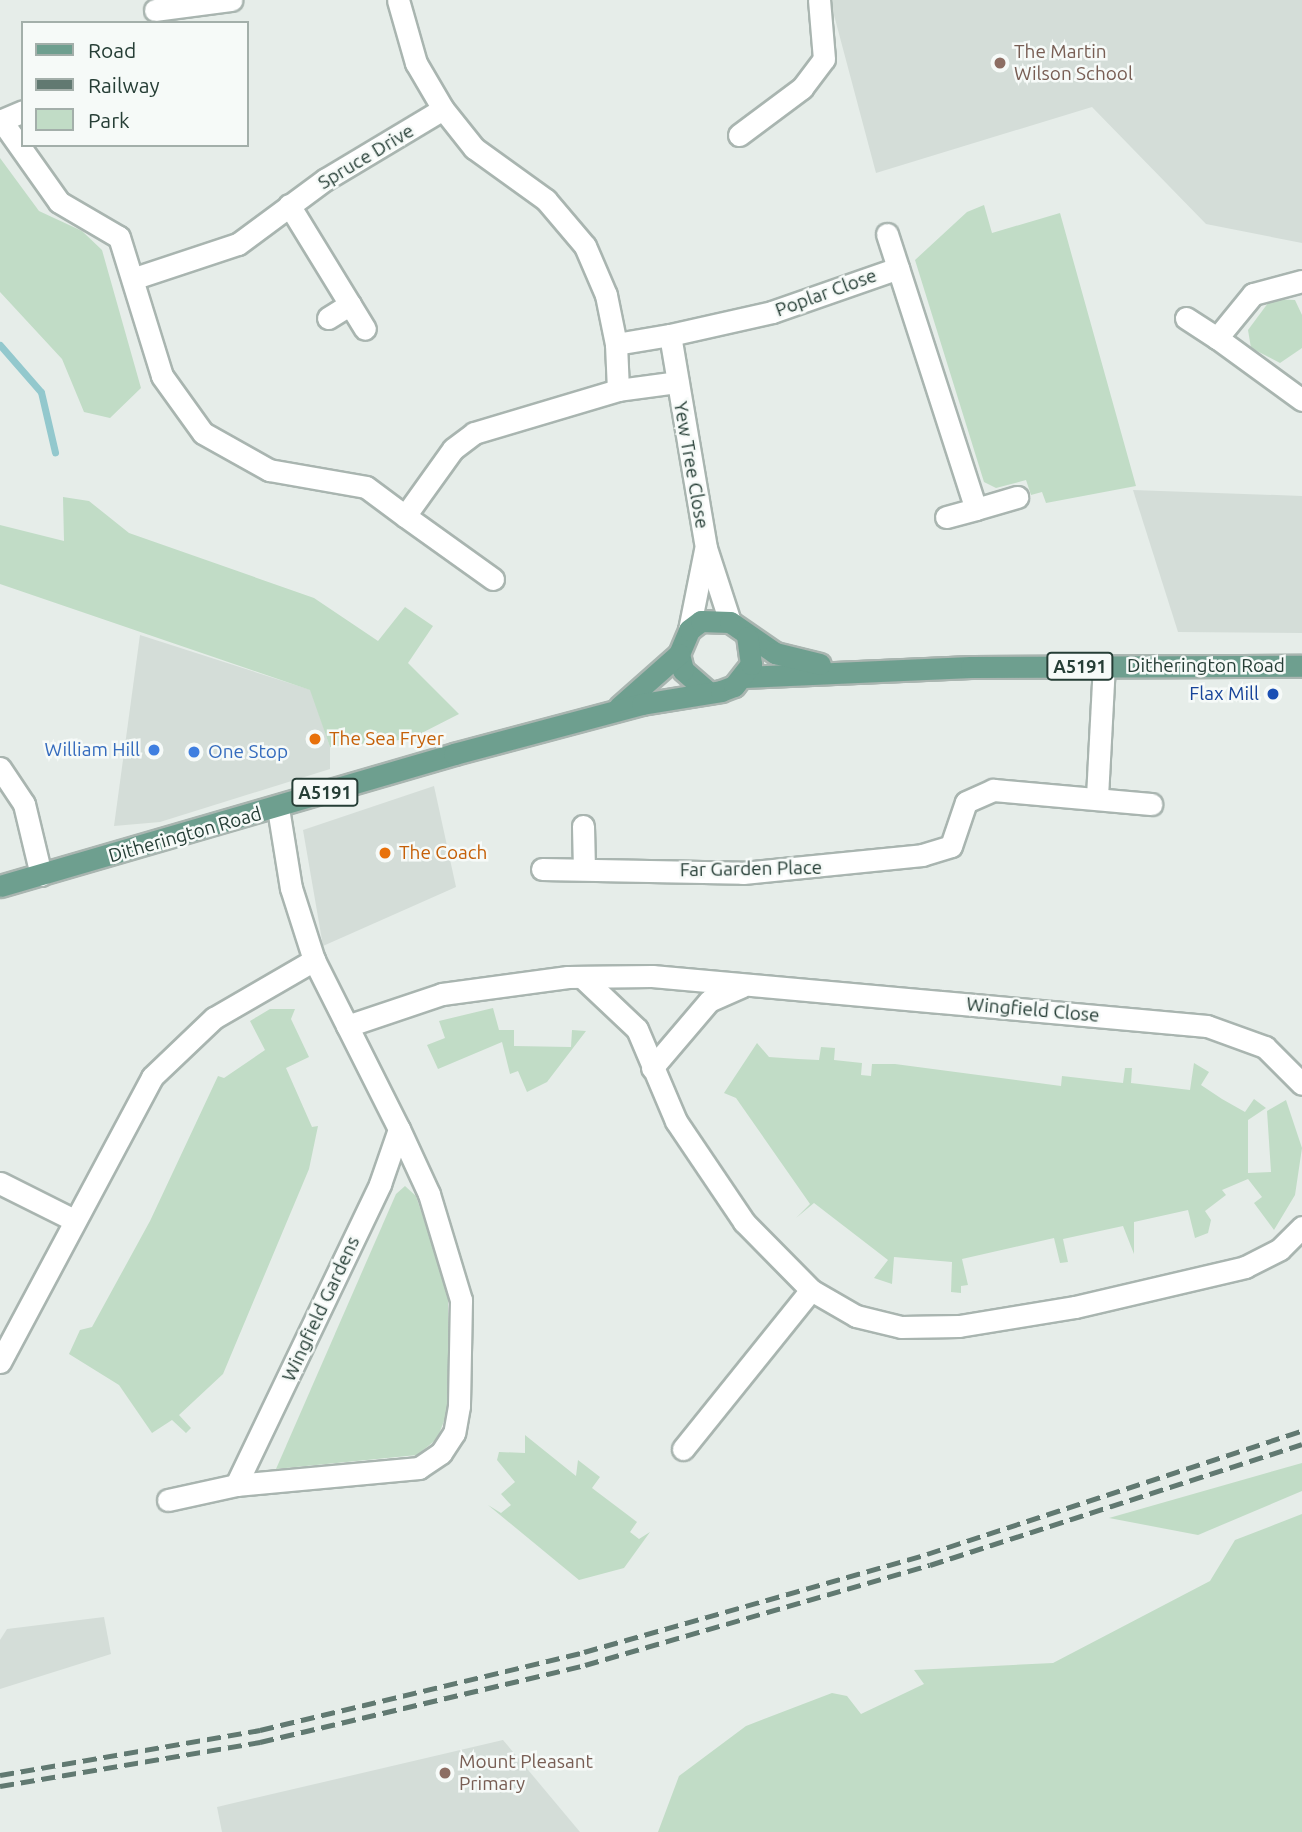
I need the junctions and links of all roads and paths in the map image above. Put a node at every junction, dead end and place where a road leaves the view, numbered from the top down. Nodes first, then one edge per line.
1 (231, 0) edge
2 (398, 0) edge
3 (819, 0) edge
4 (156, 10) dead end
5 (205, 13) edge
6 (443, 109) junction
7 (21, 112) edge
8 (1, 120) edge
9 (739, 135) dead end
10 (289, 205) junction
11 (887, 234) dead end
12 (898, 268) junction
13 (135, 278) junction
14 (1302, 281) edge
15 (350, 304) junction
16 (328, 318) dead end
17 (1186, 318) dead end
18 (365, 329) dead end
19 (670, 335) junction
20 (1217, 338) junction
21 (616, 344) junction
22 (677, 382) junction
23 (618, 390) junction
24 (1302, 400) edge
25 (1017, 497) dead end
26 (976, 509) junction
27 (405, 516) junction
28 (946, 517) dead end
29 (706, 548) junction
30 (493, 579) dead end
31 (730, 622) junction
32 (689, 630) junction
33 (747, 637) junction
34 (679, 654) junction
35 (1104, 666) junction
36 (1302, 666) edge
37 (858, 670) junction
38 (744, 677) junction
39 (707, 691) junction
40 (612, 713) junction
41 (0, 768) edge
42 (1097, 797) junction
43 (1151, 804) dead end
44 (278, 808) junction
45 (583, 826) dead end
46 (542, 869) dead end
47 (584, 869) junction
48 (41, 875) junction
49 (0, 886) edge
50 (314, 960) junction
51 (583, 978) junction
52 (744, 985) junction
53 (347, 1026) junction
54 (652, 1068) junction
55 (1302, 1084) edge
56 (399, 1129) junction
57 (0, 1183) edge
58 (74, 1220) junction
59 (1302, 1227) edge
60 (811, 1290) junction
61 (0, 1362) edge
62 (683, 1450) dead end
63 (236, 1485) junction
64 (168, 1500) dead end

1 - 5 street
2 - 6 street
3 - 9 street
4 - 5 street
6 - 10 street, Spruce Drive
6 - 21 street
7 - 8 street
8 - 13 street
10 - 13 street, Spruce Drive
10 - 15 street
11 - 12 street
12 - 19 street, Poplar Close
12 - 26 street, Poplar Close
13 - 27 street
14 - 20 street
15 - 16 street
15 - 18 street
17 - 20 street
19 - 21 street
19 - 22 street, Yew Tree Close
20 - 24 street
21 - 23 street
22 - 23 street, Yew Tree Close
22 - 29 street, Yew Tree Close
23 - 27 street, Yew Tree Close
25 - 26 street
26 - 28 street
27 - 30 street
29 - 31 street, Yew Tree Close
29 - 32 street, Yew Tree Close
31 - 32 main road
31 - 33 main road, Ditherington Road / A5191
32 - 34 main road, Ditherington Road / A5191
33 - 37 main road, Ditherington Road / A5191
33 - 38 main road
34 - 39 main road
34 - 40 main road, Ditherington Road / A5191
35 - 36 main road, Ditherington Road / A5191
35 - 37 main road, Ditherington Road / A5191
35 - 42 street
37 - 38 main road, Ditherington Road / A5191
38 - 39 main road, Ditherington Road / A5191
39 - 40 main road, Ditherington Road / A5191
40 - 44 main road, Ditherington Road / A5191
41 - 48 street
42 - 43 street
42 - 47 street, Far Garden Place
44 - 48 main road, Ditherington Road / A5191
44 - 50 street
45 - 47 street
46 - 47 street, Far Garden Place
48 - 49 main road, Ditherington Road / A5191
50 - 53 street
50 - 58 street
51 - 52 street, Wingfield Close
51 - 53 street, Wingfield Close
51 - 54 street
52 - 54 street, Wingfield Close
52 - 55 street, Wingfield Close
53 - 56 street
54 - 60 street
56 - 63 street, Wingfield Gardens
56 - 63 street
57 - 58 street
58 - 61 street
59 - 60 street
60 - 62 street
63 - 64 street

